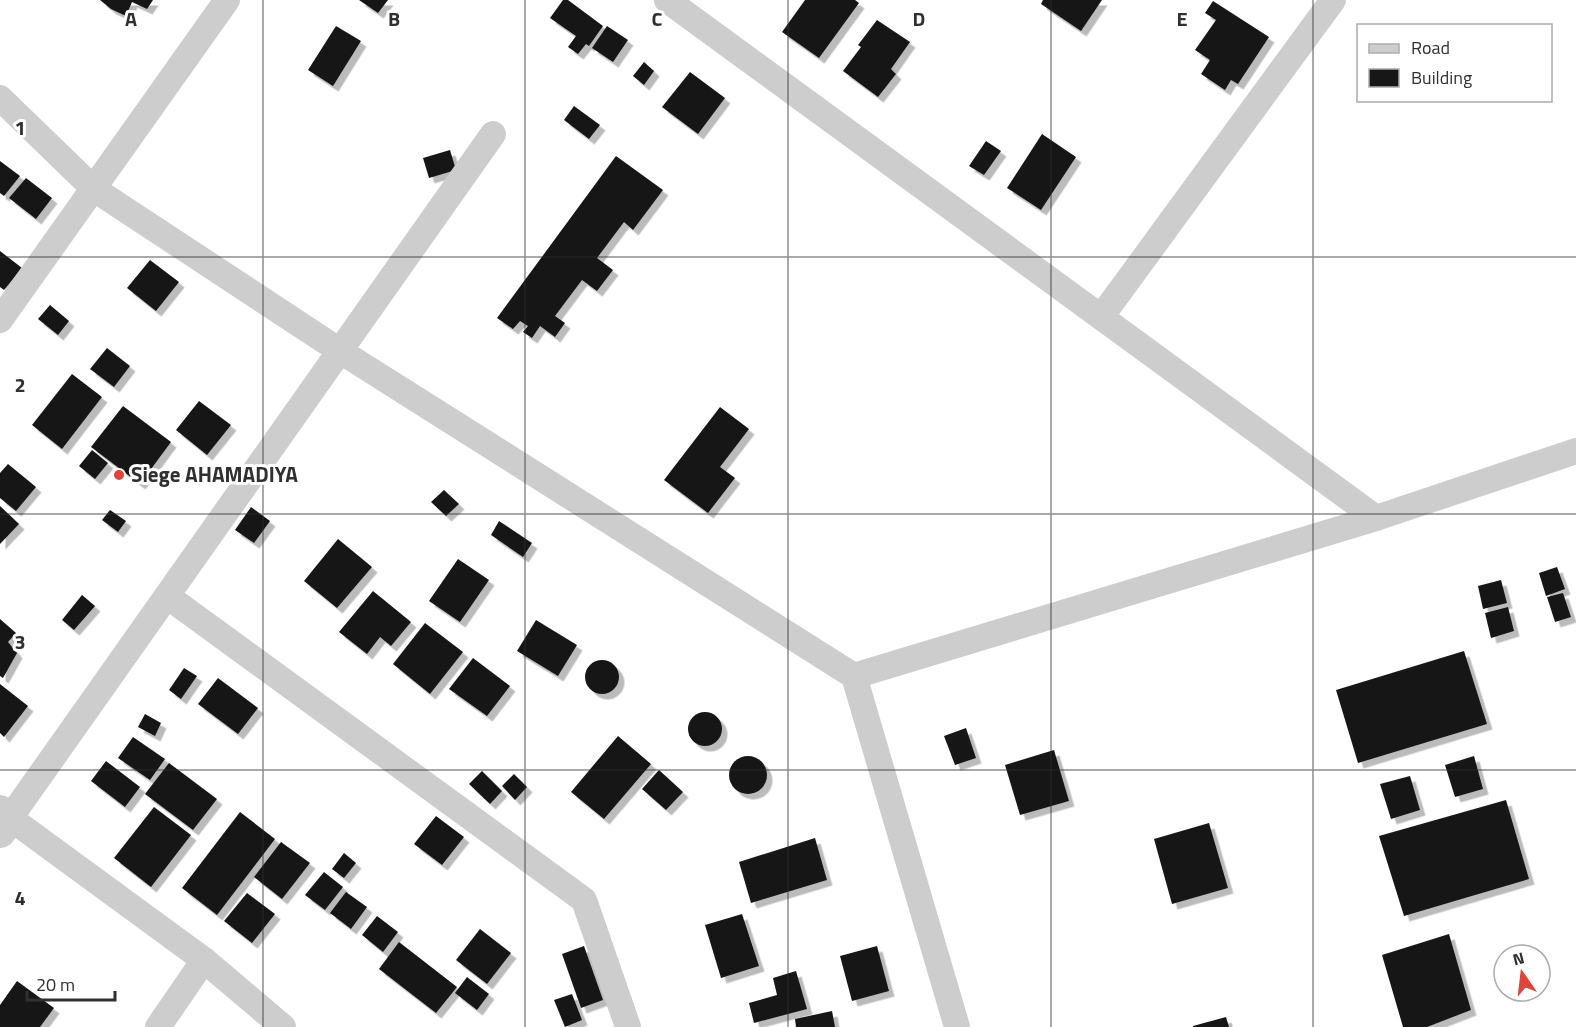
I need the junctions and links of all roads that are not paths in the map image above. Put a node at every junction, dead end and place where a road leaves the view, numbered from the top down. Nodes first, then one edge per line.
1 (227, 0) edge
2 (667, 0) edge
3 (1333, 0) edge
4 (0, 98) edge
5 (492, 134) dead end
6 (94, 189) junction
7 (1101, 317) junction
8 (0, 320) edge
9 (340, 351) junction
10 (1576, 451) edge
11 (1376, 518) junction
12 (167, 596) junction
13 (854, 676) junction
14 (3, 821) edge
15 (204, 960) junction
16 (158, 1027) edge
17 (283, 1027) edge
18 (628, 1027) edge
19 (957, 1027) edge

1 - 6 street
2 - 7 street
3 - 7 street
4 - 6 street
5 - 9 street
6 - 8 street
6 - 9 street
7 - 11 street
9 - 12 street
9 - 13 street
10 - 11 street
11 - 13 street
12 - 14 street
12 - 18 street
13 - 19 street
14 - 15 street
15 - 16 street
15 - 17 street

